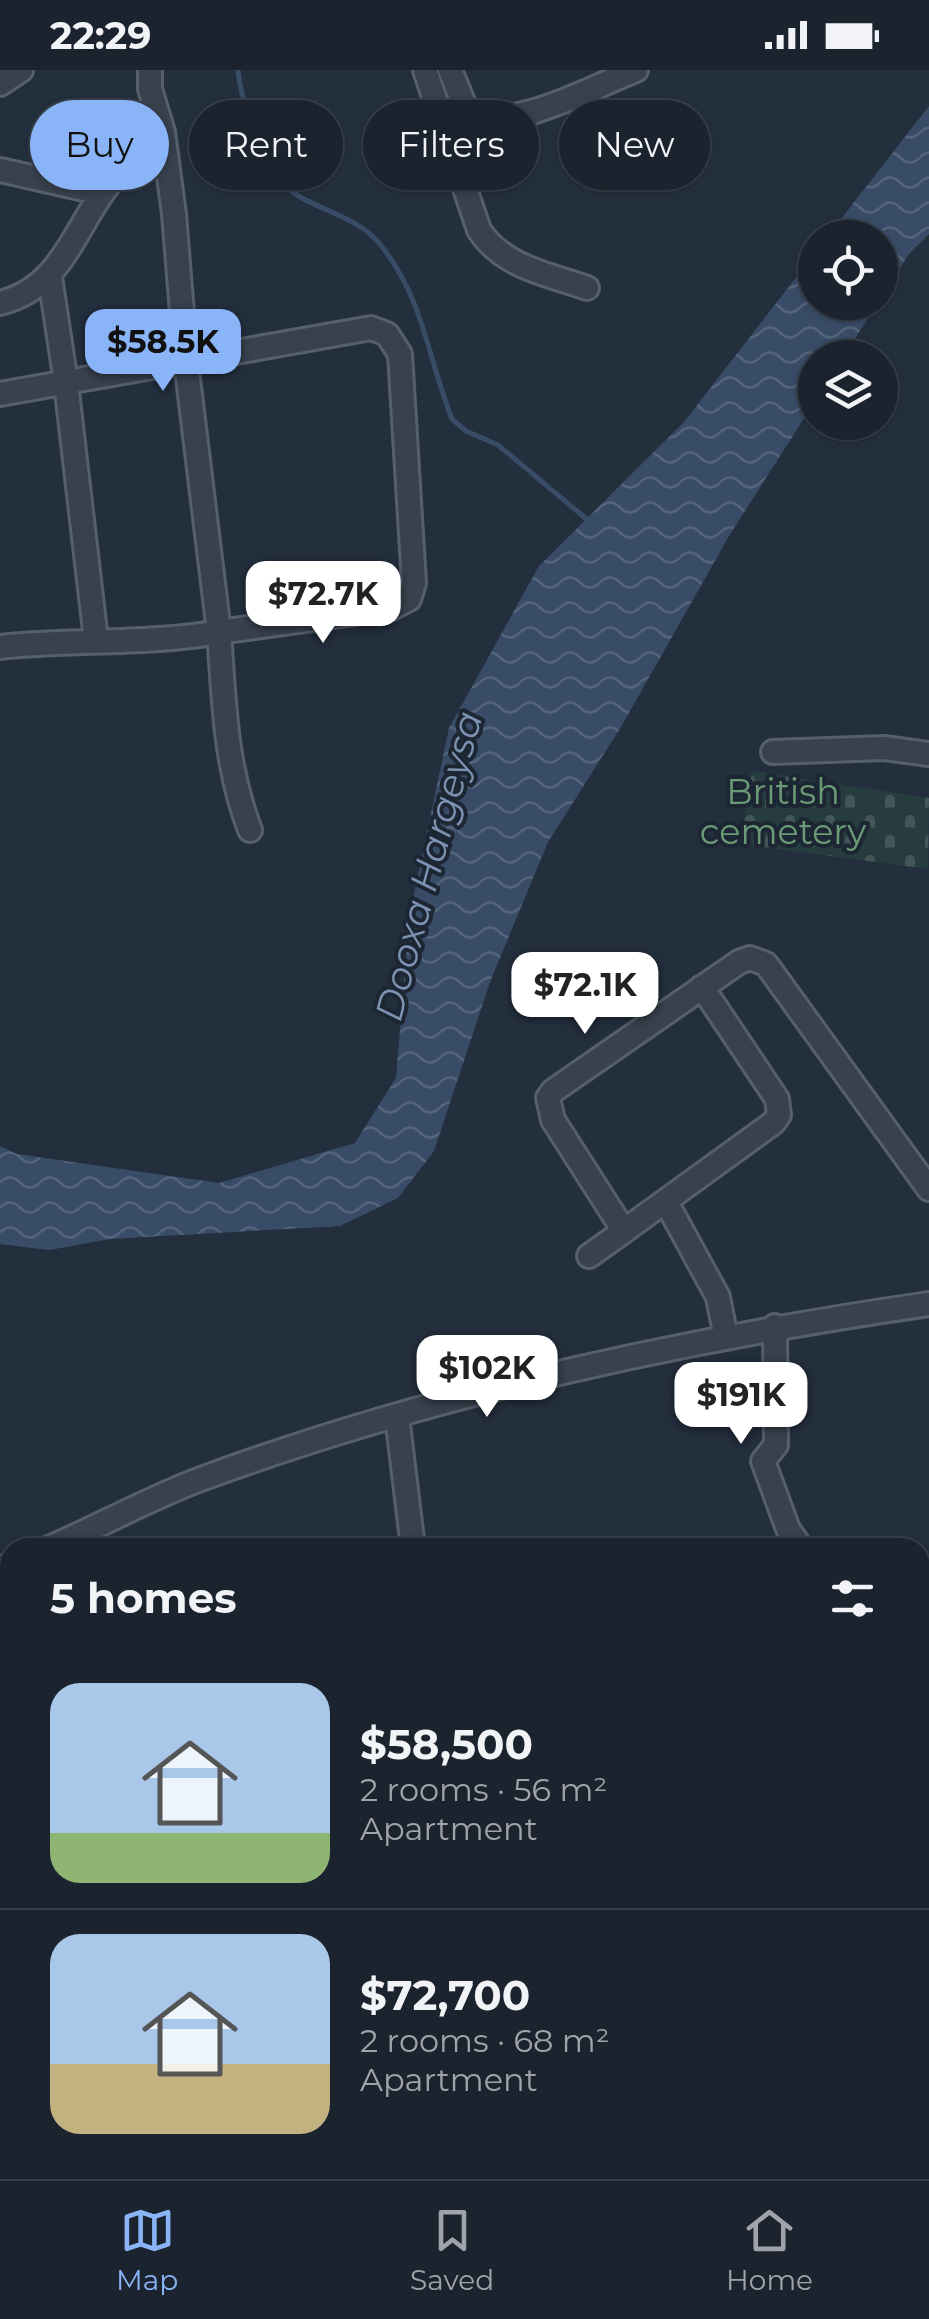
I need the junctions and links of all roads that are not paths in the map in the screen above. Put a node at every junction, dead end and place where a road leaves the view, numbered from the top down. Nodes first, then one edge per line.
1 (21, 70) edge
2 (150, 70) edge
3 (425, 70) edge
4 (450, 70) edge
5 (636, 70) edge
6 (0, 84) edge
7 (153, 100) edge
8 (0, 170) edge
9 (169, 177) edge
10 (104, 190) edge
11 (102, 193) junction
12 (50, 277) junction
13 (587, 288) dead end
14 (0, 303) edge
15 (186, 362) junction
16 (66, 384) junction
17 (0, 394) edge
18 (219, 632) junction
19 (96, 640) junction
20 (0, 647) edge
21 (773, 752) dead end
22 (929, 754) edge
23 (250, 830) dead end
24 (702, 988) junction
25 (929, 1190) edge
26 (666, 1202) junction
27 (624, 1231) junction
28 (588, 1256) dead end
29 (929, 1304) edge
30 (775, 1326) junction
31 (726, 1338) junction
32 (397, 1416) junction
33 (72, 1538) edge
34 (413, 1538) edge
35 (794, 1538) edge

1 - 6 street
2 - 7 street
3 - 13 street
4 - 5 street
8 - 11 street
9 - 15 street
10 - 11 street
11 - 12 street
12 - 14 street
12 - 16 street
15 - 16 street
15 - 18 street
15 - 18 street
16 - 17 street
16 - 19 street
18 - 19 street
18 - 23 street
19 - 20 street
21 - 22 street
24 - 25 street
24 - 26 street
24 - 27 street
26 - 27 street
26 - 31 street
27 - 28 street
29 - 30 street
30 - 31 street
30 - 35 street
31 - 32 street
32 - 33 street
32 - 34 street

